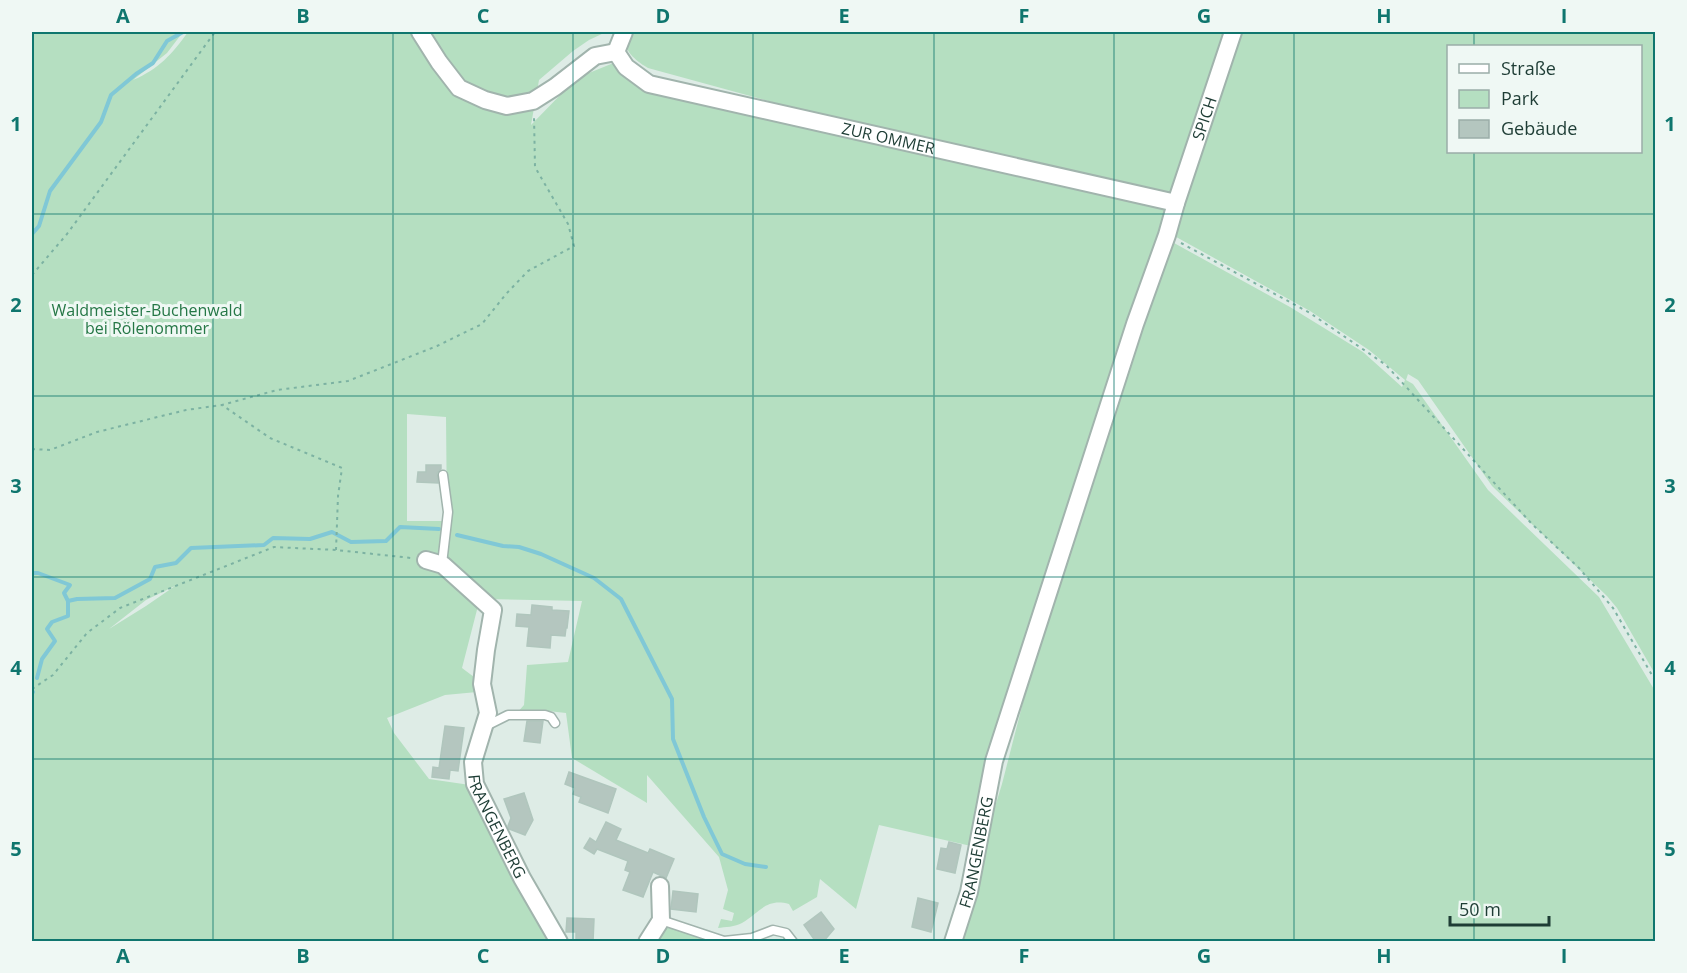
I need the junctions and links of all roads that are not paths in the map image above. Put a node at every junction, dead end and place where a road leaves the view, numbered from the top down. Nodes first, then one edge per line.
1 (420, 32) edge
2 (624, 32) edge
3 (1233, 32) edge
4 (616, 52) junction
5 (1176, 203) junction
6 (1167, 236) joint
7 (443, 475) dead end
8 (434, 562) joint
9 (555, 723) dead end
10 (484, 727) junction
11 (660, 886) dead end
12 (662, 920) junction
13 (559, 942) edge
14 (647, 942) edge
15 (793, 942) edge
16 (953, 942) edge

1 - 4 street
2 - 4 street
3 - 5 street, SPICH
4 - 5 street, ZUR OMMER
5 - 6 street, SPICH
6 - 16 street, FRANGENBERG
7 - 8 lane
8 - 10 street, FRANGENBERG
9 - 10 lane
10 - 13 street, FRANGENBERG
11 - 12 street
12 - 14 street
12 - 15 lane

